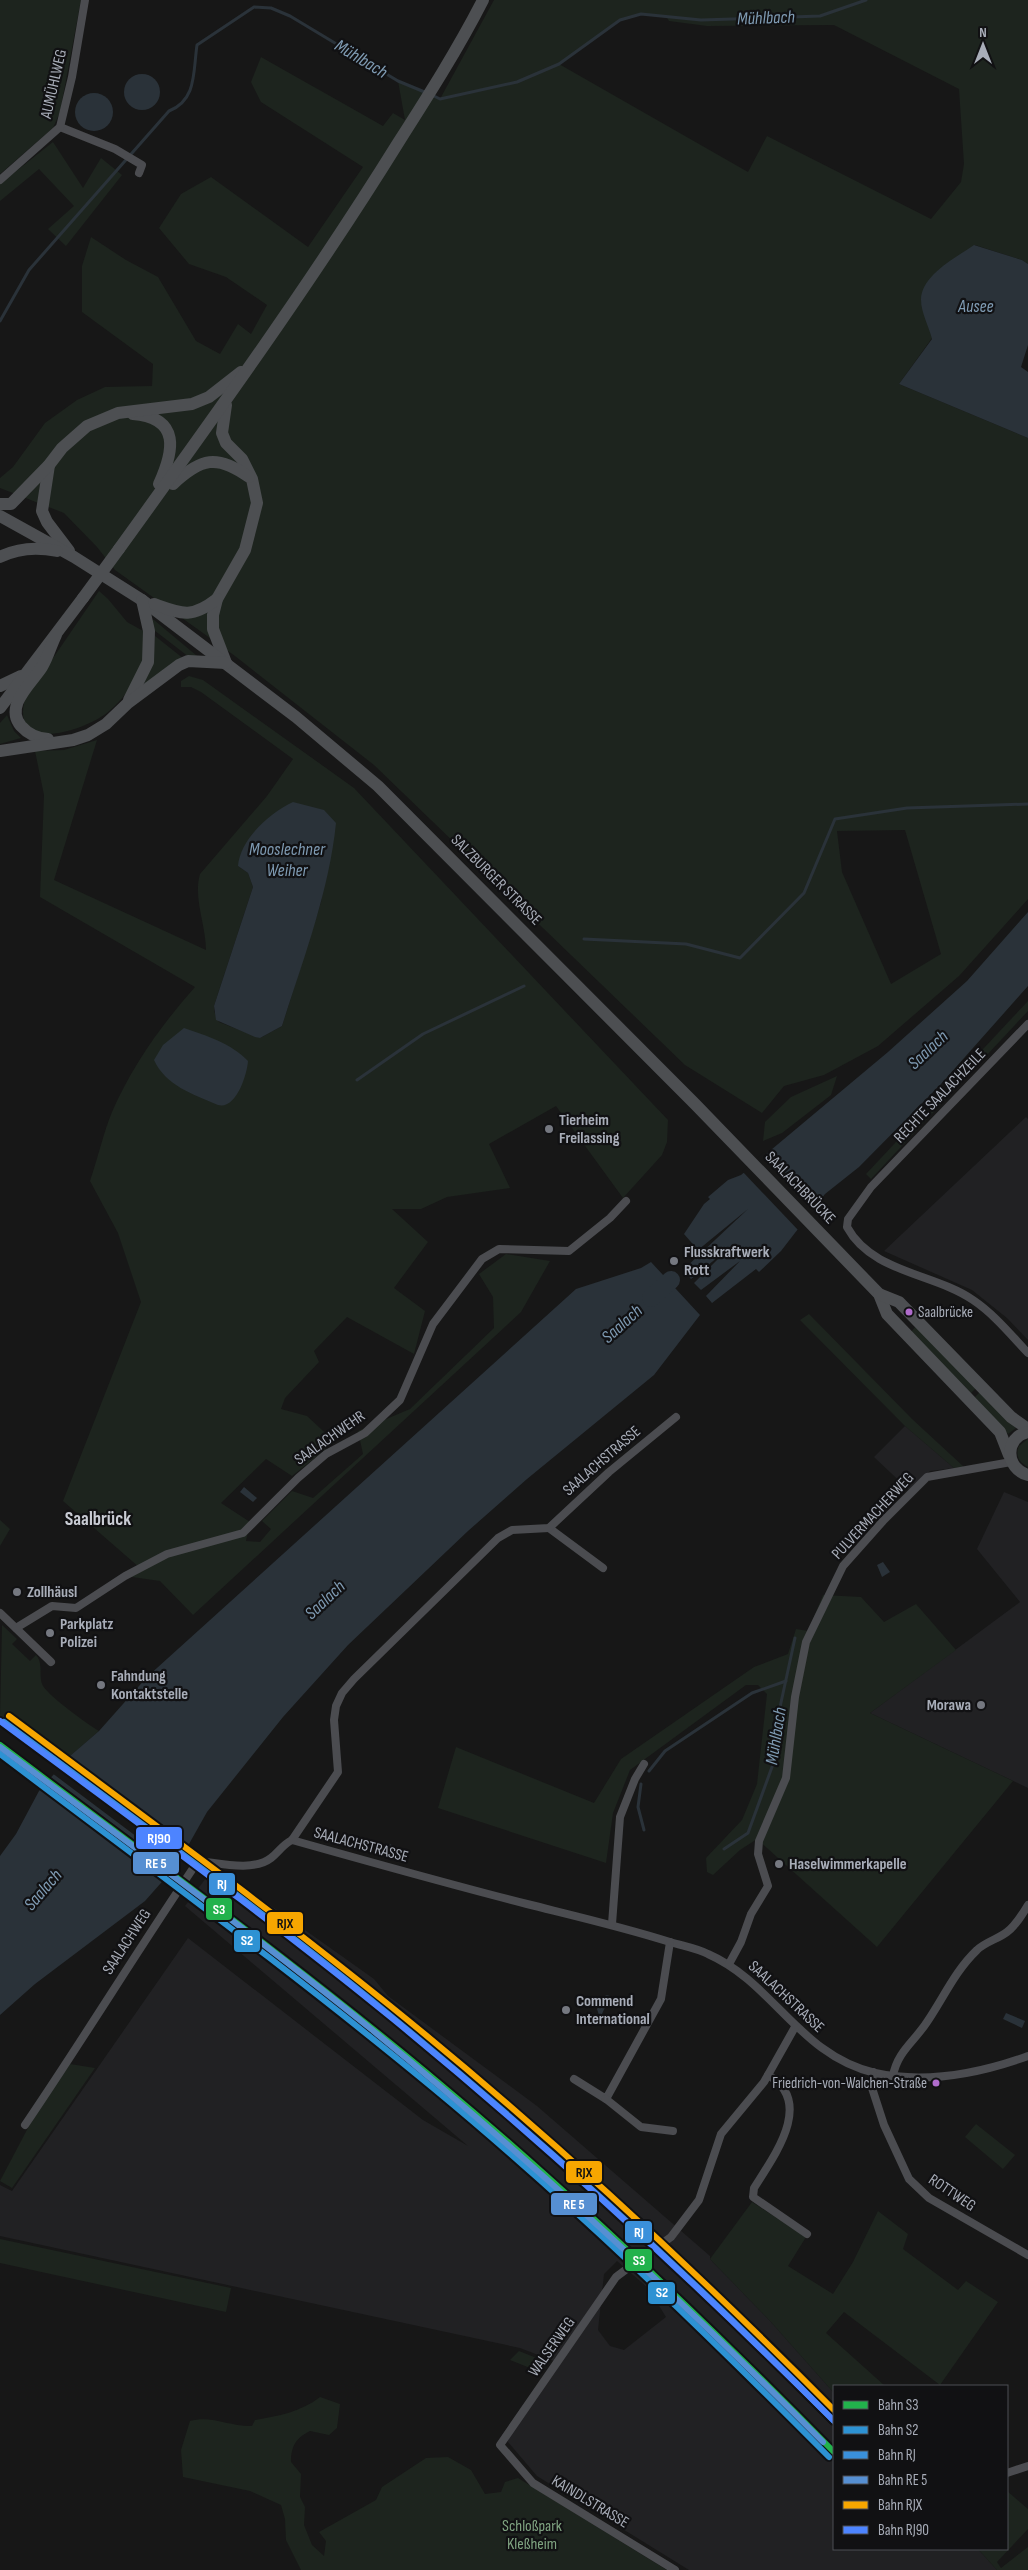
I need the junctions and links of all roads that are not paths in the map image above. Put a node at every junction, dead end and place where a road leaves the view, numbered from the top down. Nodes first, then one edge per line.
1 (85, 0) edge
2 (484, 0) edge
3 (60, 127) junction
4 (138, 173) dead end
5 (0, 180) edge
6 (254, 362) junction
7 (227, 400) junction
8 (118, 413) junction
9 (49, 465) junction
10 (252, 479) junction
11 (0, 504) edge
12 (148, 509) junction
13 (0, 516) edge
14 (0, 557) edge
15 (74, 557) junction
16 (217, 599) junction
17 (142, 600) junction
18 (56, 635) junction
19 (226, 663) junction
20 (26, 674) junction
21 (0, 686) edge
22 (128, 703) junction
23 (0, 708) edge
24 (66, 742) junction
25 (0, 751) edge
26 (1028, 1024) edge
27 (727, 1136) joint
28 (626, 1201) dead end
29 (879, 1294) junction
30 (1028, 1353) edge
31 (676, 1417) dead end
32 (1028, 1430) edge
33 (1010, 1459) junction
34 (1028, 1475) edge
35 (549, 1528) junction
36 (603, 1568) dead end
37 (0, 1613) edge
38 (16, 1628) junction
39 (51, 1662) dead end
40 (644, 1764) dead end
41 (292, 1840) junction
42 (1028, 1905) edge
43 (615, 1925) junction
44 (670, 1942) junction
45 (729, 1964) junction
46 (795, 2027) junction
47 (1028, 2056) edge
48 (873, 2072) junction
49 (768, 2075) junction
50 (893, 2076) junction
51 (574, 2079) dead end
52 (606, 2099) junction
53 (25, 2125) dead end
54 (673, 2131) dead end
55 (807, 2234) dead end
56 (660, 2245) tunnel mouth
57 (1028, 2255) edge
58 (628, 2268) tunnel mouth
59 (500, 2445) joint
60 (1028, 2466) edge
61 (1008, 2473) edge
62 (675, 2570) edge

1 - 3 street, AUMÜHLWEG
2 - 6 main road
3 - 4 street
3 - 5 street, AUMÜHLWEG
6 - 7 main road
6 - 8 main road
7 - 10 main road
7 - 12 main road
8 - 9 main road
8 - 12 main road
9 - 11 main road
9 - 15 main road
10 - 12 main road
10 - 16 main road
12 - 18 main road, bridge
13 - 15 main road
14 - 15 main road
15 - 17 main road
16 - 17 main road
16 - 19 main road
17 - 19 main road, SALZBURGER STRASSE
17 - 22 main road
18 - 20 main road
18 - 24 main road
19 - 22 main road
19 - 27 main road, SALZBURGER STRASSE
20 - 21 main road
20 - 23 main road
22 - 24 main road
24 - 25 main road
26 - 30 street, RECHTE SAALACHZEILE
27 - 29 main road, SAALACHBRÜCKE
28 - 38 street, SAALACHWEHR
29 - 32 main road
29 - 33 main road
31 - 35 street, SAALACHSTRASSE
32 - 33 main road
33 - 34 main road
33 - 45 street, PULVERMACHERWEG
35 - 36 street
35 - 41 street, SAALACHSTRASSE
37 - 38 street
38 - 39 street
40 - 43 street
41 - 43 street, SAALACHSTRASSE
41 - 53 street, SAALACHWEG
42 - 50 street
43 - 44 street, SAALACHSTRASSE
44 - 45 street, SAALACHSTRASSE
44 - 52 street
45 - 46 street, SAALACHSTRASSE
46 - 48 street, SAALACHSTRASSE
46 - 49 street
47 - 50 street, SAALACHSTRASSE
48 - 50 street, SAALACHSTRASSE
48 - 57 street, ROTTWEG
49 - 55 street
49 - 56 street
51 - 52 street
52 - 54 street
58 - 59 street, WALSERWEG
59 - 62 street, KAINDLSTRASSE
60 - 61 street

